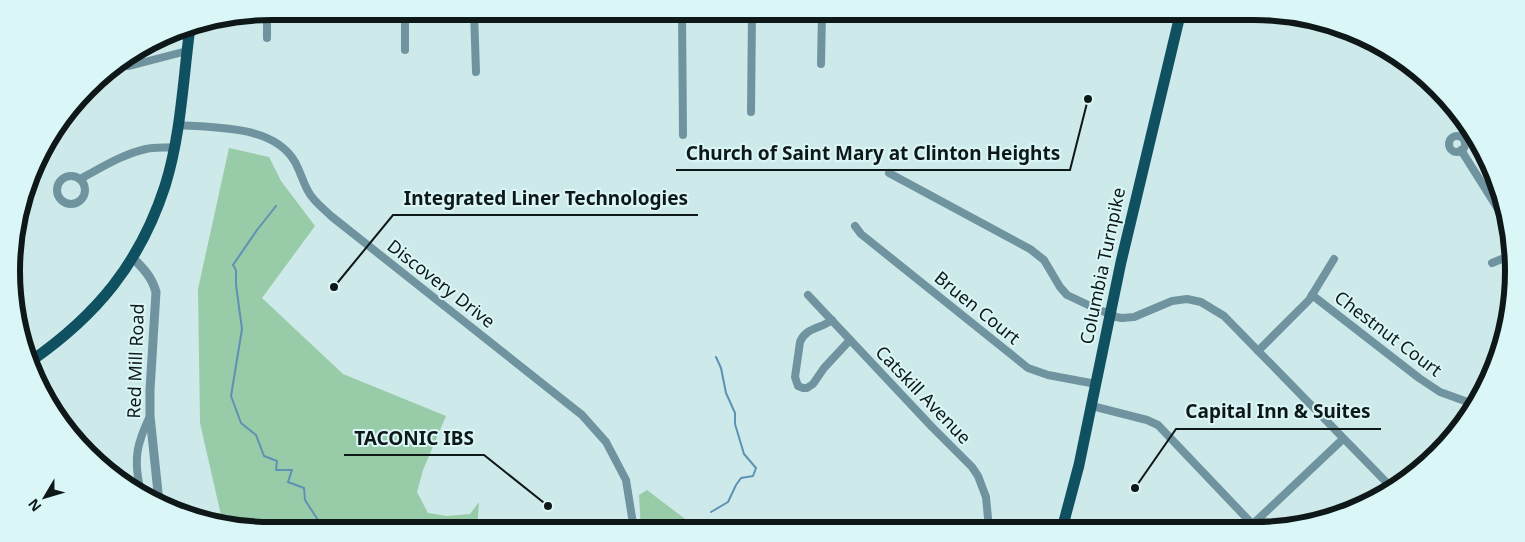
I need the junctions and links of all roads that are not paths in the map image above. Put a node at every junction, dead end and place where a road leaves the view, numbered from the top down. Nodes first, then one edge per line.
1 (267, 20) edge
2 (405, 20) edge
3 (474, 20) edge
4 (682, 20) edge
5 (752, 20) edge
6 (822, 20) edge
7 (1179, 20) edge
8 (189, 33) edge
9 (267, 38) dead end
10 (405, 50) dead end
11 (187, 51) junction
12 (821, 64) dead end
13 (126, 66) edge
14 (476, 72) dead end
15 (751, 112) dead end
16 (178, 125) junction
17 (683, 135) dead end
18 (174, 147) junction
19 (1461, 150) dead end
20 (889, 173) dead end
21 (80, 180) dead end
22 (1496, 205) edge
23 (854, 226) dead end
24 (132, 257) junction
25 (1504, 258) edge
26 (1334, 259) dead end
27 (1492, 263) dead end
28 (808, 295) dead end
29 (1312, 295) junction
30 (1110, 313) junction
31 (832, 320) junction
32 (850, 340) junction
33 (1258, 351) junction
34 (35, 357) edge
35 (1096, 384) junction
36 (1468, 401) edge
37 (1092, 406) junction
38 (150, 416) junction
39 (1343, 439) junction
40 (1387, 483) edge
41 (139, 484) edge
42 (158, 495) edge
43 (633, 522) edge
44 (988, 522) edge
45 (1064, 522) edge
46 (1251, 522) edge
47 (1259, 522) edge

1 - 9 street
2 - 10 street
3 - 14 street
4 - 17 street
5 - 15 street
6 - 12 street
7 - 30 main road, Columbia Turnpike
8 - 11 main road
11 - 13 street
11 - 16 main road
16 - 18 main road
16 - 43 street, Discovery Drive
18 - 21 street
18 - 24 main road
19 - 22 street
20 - 30 street
23 - 35 street, Bruen Court
24 - 34 main road
24 - 38 street, Red Mill Road
25 - 27 street
26 - 29 street
28 - 31 street, Catskill Avenue
29 - 33 street
29 - 36 street, Chestnut Court
30 - 33 street
30 - 35 main road, Columbia Turnpike
31 - 32 street, Catskill Avenue
31 - 32 street
32 - 44 street, Catskill Avenue
33 - 39 street
35 - 37 main road, Columbia Turnpike
37 - 45 main road, Columbia Turnpike
37 - 46 street
38 - 41 street
38 - 42 street, Red Mill Road
39 - 40 street
39 - 47 street

